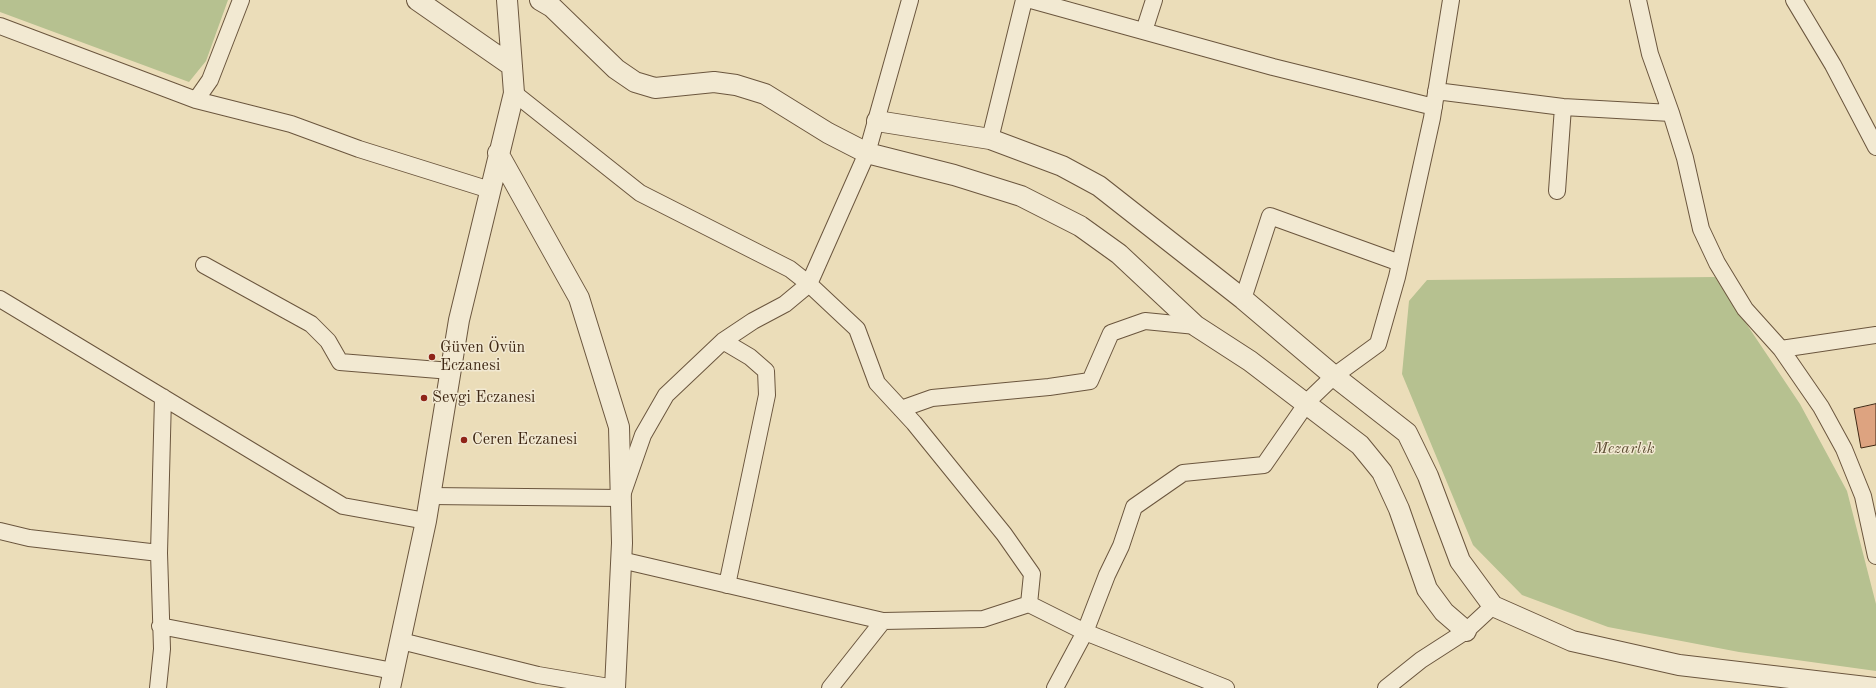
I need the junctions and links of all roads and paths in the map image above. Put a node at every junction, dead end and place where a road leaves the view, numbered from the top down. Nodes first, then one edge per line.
1 (241, 0) edge
2 (417, 0) edge
3 (507, 0) edge
4 (540, 0) edge
5 (910, 0) edge
6 (1024, 0) edge
7 (1031, 0) edge
8 (1154, 0) edge
9 (1451, 0) edge
10 (1638, 0) edge
11 (1794, 0) edge
12 (0, 26) edge
13 (1144, 31) junction
14 (512, 66) junction
15 (514, 93) junction
16 (1435, 99) junction
17 (196, 100) junction
18 (1563, 107) junction
19 (1671, 113) junction
20 (877, 121) junction
21 (990, 140) junction
22 (1876, 147) edge
23 (498, 153) junction
24 (867, 153) junction
25 (490, 190) junction
26 (1557, 191) dead end
27 (1400, 263) junction
28 (204, 264) dead end
29 (809, 284) junction
30 (0, 299) edge
31 (1243, 299) junction
32 (1196, 326) junction
33 (1876, 335) edge
34 (723, 341) junction
35 (1781, 349) junction
36 (451, 371) junction
37 (1334, 376) junction
38 (163, 397) junction
39 (1306, 404) junction
40 (901, 409) junction
41 (430, 496) junction
42 (621, 498) junction
43 (426, 521) junction
44 (0, 531) edge
45 (159, 553) junction
46 (1876, 556) edge
47 (621, 560) junction
48 (727, 585) junction
49 (1029, 604) junction
50 (1493, 606) junction
51 (883, 621) junction
52 (160, 626) junction
53 (1466, 631) junction
54 (1085, 632) junction
55 (401, 641) junction
56 (392, 679) edge
57 (158, 688) edge
58 (615, 688) edge
59 (830, 688) edge
60 (1055, 688) edge
61 (1226, 688) edge
62 (1386, 688) edge
63 (1875, 688) edge

1 - 17 street
2 - 14 street
3 - 14 street
4 - 24 street
5 - 20 street
6 - 21 street
7 - 13 street
8 - 13 street
9 - 16 street
10 - 19 street
11 - 22 street
12 - 17 street
13 - 16 street
14 - 15 street
15 - 23 street
15 - 29 street
16 - 18 street
16 - 27 street
17 - 25 street
18 - 19 street
18 - 26 street
19 - 35 street
20 - 21 street
20 - 24 street
21 - 31 street
23 - 25 street
23 - 42 street
24 - 29 street
24 - 32 street
25 - 36 street
27 - 31 street
27 - 37 street
28 - 36 street
29 - 34 street
29 - 40 street
30 - 38 street
31 - 37 street
32 - 39 street
32 - 40 street
33 - 35 street
34 - 42 street
34 - 48 street
35 - 46 street
36 - 41 street
37 - 39 street
37 - 50 street
38 - 43 street
38 - 45 street
39 - 53 street
39 - 54 street
40 - 49 street
41 - 42 street
41 - 43 street
42 - 47 street
43 - 55 street
44 - 45 street
45 - 52 street
47 - 48 street
47 - 58 street
48 - 51 street
49 - 51 street
49 - 54 street
50 - 53 street
50 - 63 street
51 - 59 street
52 - 56 street
52 - 57 street
53 - 62 street
54 - 60 street
54 - 61 street
55 - 56 street
55 - 58 street

